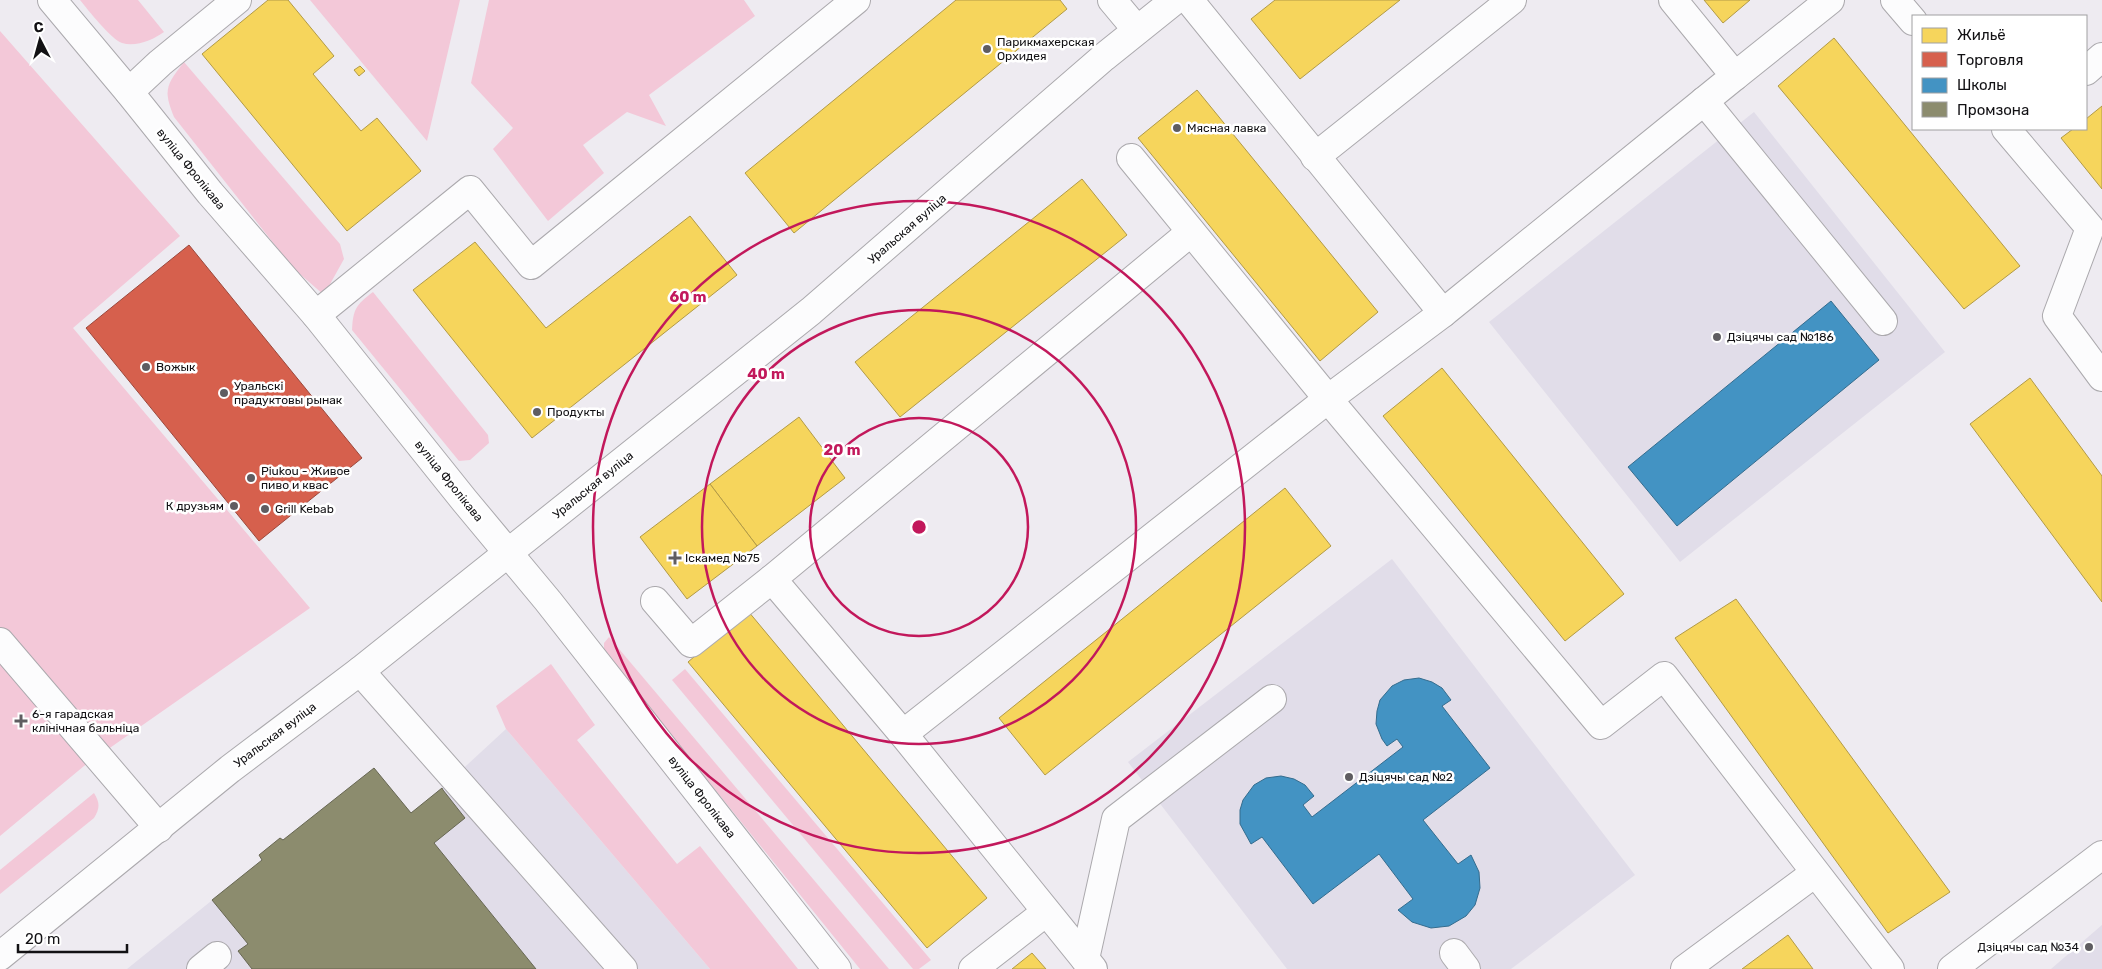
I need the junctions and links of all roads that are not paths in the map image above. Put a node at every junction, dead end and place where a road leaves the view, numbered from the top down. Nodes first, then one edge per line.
1 (52, 0) edge
2 (237, 0) edge
3 (856, 0) edge
4 (1112, 0) edge
5 (1175, 0) edge
6 (1189, 0) edge
7 (1512, 0) edge
8 (1673, 0) edge
9 (1830, 0) edge
10 (1895, 0) edge
11 (1912, 20) edge
12 (1137, 30) junction
13 (2102, 57) edge
14 (2087, 70) edge
15 (1735, 76) junction
16 (129, 92) junction
17 (1704, 101) junction
18 (2010, 130) edge
19 (1315, 157) junction
20 (1131, 158) dead end
21 (1191, 232) junction
22 (1443, 314) junction
23 (316, 315) junction
24 (1883, 321) dead end
25 (2102, 377) edge
26 (1328, 399) junction
27 (508, 552) junction
28 (772, 579) junction
29 (655, 601) dead end
30 (0, 642) edge
31 (360, 671) junction
32 (1272, 699) dead end
33 (904, 734) junction
34 (159, 828) junction
35 (2102, 854) edge
36 (1815, 873) junction
37 (1046, 912) junction
38 (0, 956) edge
39 (1089, 964) edge
40 (623, 969) edge
41 (836, 969) edge
42 (973, 969) edge
43 (1685, 969) edge
44 (1890, 969) edge
45 (1952, 969) edge

1 - 16 street, вуліца Фролікава
2 - 16 street
3 - 23 street
4 - 12 street
5 - 12 street, Уральская вуліца
6 - 19 street
7 - 19 street
8 - 15 street
9 - 15 street
10 - 11 street
12 - 27 street, Уральская вуліца
13 - 14 street
15 - 17 street
16 - 23 street, вуліца Фролікава
17 - 22 street
17 - 24 street
18 - 25 street
19 - 22 street
20 - 21 street
21 - 26 street
21 - 28 street
22 - 26 street
23 - 27 street, вуліца Фролікава
26 - 33 street
26 - 36 street
27 - 31 street, Уральская вуліца
27 - 41 street, вуліца Фролікава
28 - 29 street
28 - 33 street
30 - 34 street
31 - 34 street, Уральская вуліца
31 - 40 street
32 - 39 street
33 - 37 street
34 - 38 street, Уральская вуліца
35 - 45 street
36 - 43 street
36 - 44 street
37 - 39 street
37 - 42 street

